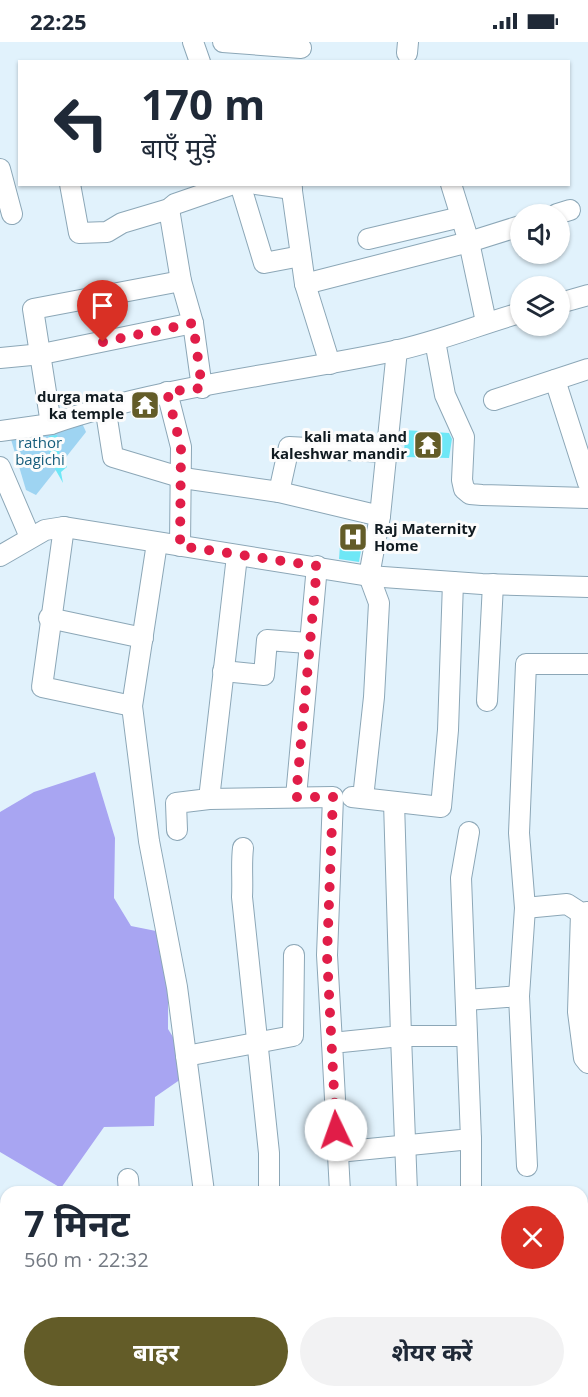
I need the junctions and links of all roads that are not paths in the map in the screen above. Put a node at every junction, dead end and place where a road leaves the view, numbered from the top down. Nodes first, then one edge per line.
1 (193, 42) edge
2 (223, 42) edge
3 (301, 50) edge
4 (199, 60) edge
5 (0, 169) edge
6 (70, 186) edge
7 (227, 186) edge
8 (241, 186) edge
9 (452, 186) edge
10 (292, 187) edge
11 (169, 209) junction
12 (12, 214) dead end
13 (461, 217) junction
14 (510, 229) edge
15 (368, 239) dead end
16 (469, 242) junction
17 (301, 256) junction
18 (181, 281) junction
19 (305, 284) junction
20 (588, 295) edge
21 (570, 300) edge
22 (510, 316) edge
23 (486, 322) junction
24 (193, 323) junction
25 (435, 341) junction
26 (397, 350) junction
27 (42, 354) junction
28 (0, 356) edge
29 (330, 364) junction
30 (588, 369) edge
31 (555, 380) junction
32 (202, 388) junction
33 (167, 392) junction
34 (494, 400) dead end
35 (105, 406) junction
36 (51, 424) junction
37 (0, 431) edge
38 (385, 452) junction
39 (0, 467) edge
40 (183, 478) junction
41 (588, 483) edge
42 (4, 491) edge
43 (279, 492) junction
44 (588, 498) edge
45 (380, 516) junction
46 (64, 527) junction
47 (30, 537) junction
48 (157, 543) junction
49 (180, 546) junction
50 (0, 556) edge
51 (237, 556) junction
52 (317, 566) junction
53 (369, 576) junction
54 (453, 582) junction
55 (493, 584) junction
56 (588, 587) edge
57 (50, 618) junction
58 (143, 638) junction
59 (308, 643) junction
60 (588, 664) edge
61 (223, 671) junction
62 (487, 701) dead end
63 (132, 706) junction
64 (296, 797) junction
65 (333, 797) junction
66 (363, 798) junction
67 (209, 799) junction
68 (394, 802) junction
69 (177, 830) dead end
70 (469, 832) dead end
71 (243, 848) dead end
72 (525, 908) junction
73 (585, 913) edge
74 (294, 955) dead end
75 (519, 996) junction
76 (465, 1000) junction
77 (401, 1036) junction
78 (467, 1036) junction
79 (257, 1043) junction
80 (332, 1043) junction
81 (186, 1056) junction
82 (588, 1063) edge
83 (471, 1139) junction
84 (405, 1145) junction
85 (338, 1152) junction
86 (527, 1166) dead end
87 (203, 1186) edge
88 (269, 1186) edge
89 (340, 1186) edge
90 (407, 1186) edge
91 (471, 1186) edge

1 - 4 street
2 - 3 street
5 - 12 street
6 - 11 street
7 - 11 street
8 - 17 street
9 - 13 street
10 - 17 street
11 - 18 street
13 - 15 street
13 - 16 street
14 - 16 street
16 - 19 street
16 - 23 street
17 - 19 street
18 - 24 street
18 - 27 street
19 - 29 street
20 - 21 street
22 - 23 street
23 - 25 street
24 - 27 street
24 - 32 street
25 - 26 street
25 - 44 street
26 - 29 street
26 - 38 street
27 - 28 street
27 - 36 street
29 - 32 street
30 - 31 street
31 - 34 street
31 - 41 street
32 - 33 street
33 - 35 street
33 - 40 street
35 - 36 street
35 - 40 street
36 - 37 street
38 - 43 street
38 - 45 street
39 - 42 street
40 - 43 street
40 - 49 street
42 - 47 street
43 - 45 street
45 - 53 street
46 - 47 street
46 - 48 street
46 - 57 street
47 - 50 street
48 - 49 street
48 - 58 street
49 - 51 street
51 - 52 street
51 - 61 street
52 - 53 street
52 - 59 street
53 - 54 street
53 - 66 street
54 - 55 street
54 - 68 street
55 - 56 street
55 - 62 street
57 - 58 street
57 - 63 street
58 - 63 street
59 - 61 street
59 - 64 street
60 - 72 street
61 - 67 street
63 - 81 street
64 - 65 street
64 - 67 street
65 - 66 street
65 - 80 street
66 - 68 street
67 - 69 street
68 - 77 street
70 - 76 street
71 - 79 street
72 - 73 street
72 - 75 street
73 - 82 street
74 - 79 street
75 - 76 street
75 - 86 street
76 - 78 street
77 - 78 street
77 - 80 street
77 - 84 street
78 - 83 street
79 - 81 street
79 - 88 street
80 - 85 street
81 - 87 street
83 - 84 street
83 - 91 street
84 - 85 street
84 - 90 street
85 - 89 street

